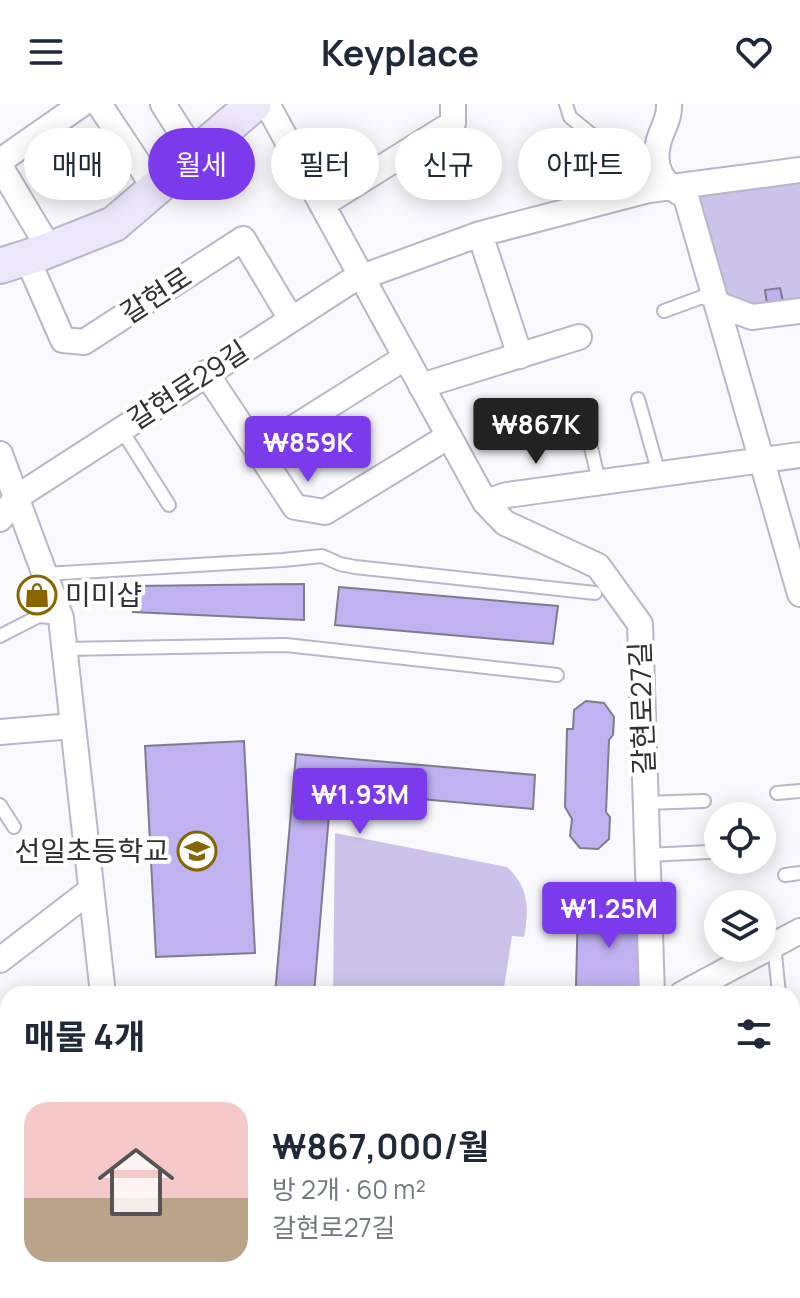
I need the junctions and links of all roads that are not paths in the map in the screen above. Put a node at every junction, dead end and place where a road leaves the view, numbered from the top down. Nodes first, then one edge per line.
1 (82, 104) edge
2 (99, 104) edge
3 (163, 104) edge
4 (254, 104) edge
5 (267, 104) edge
6 (453, 104) edge
7 (566, 104) edge
8 (669, 104) edge
9 (178, 128) edge
10 (227, 128) edge
11 (658, 154) junction
12 (0, 164) edge
13 (800, 170) edge
14 (148, 178) edge
15 (669, 187) junction
16 (148, 196) edge
17 (322, 205) junction
18 (480, 234) junction
19 (26, 258) edge
20 (361, 277) junction
21 (717, 304) junction
22 (664, 311) dead end
23 (800, 311) edge
24 (291, 319) junction
25 (579, 337) dead end
26 (520, 356) junction
27 (406, 357) junction
28 (206, 373) junction
29 (421, 386) junction
30 (638, 399) dead end
31 (583, 413) dead end
32 (121, 429) junction
33 (449, 436) junction
34 (257, 451) junction
35 (0, 454) edge
36 (800, 455) edge
37 (762, 460) junction
38 (659, 474) junction
39 (599, 482) junction
40 (17, 497) junction
41 (485, 502) junction
42 (169, 505) dead end
43 (0, 519) edge
44 (45, 574) junction
45 (595, 593) dead end
46 (800, 594) edge
47 (61, 618) junction
48 (0, 636) edge
49 (65, 649) junction
50 (557, 675) dead end
51 (73, 726) junction
52 (0, 732) edge
53 (800, 791) edge
54 (777, 793) dead end
55 (704, 801) dead end
56 (645, 803) junction
57 (0, 805) edge
58 (14, 827) dead end
59 (704, 852) edge
60 (647, 855) junction
61 (800, 873) edge
62 (785, 875) dead end
63 (91, 890) junction
64 (800, 931) edge
65 (776, 943) edge
66 (0, 960) edge
67 (741, 962) edge
68 (776, 962) edge
69 (102, 986) edge
70 (652, 986) edge
71 (697, 986) edge
72 (778, 986) edge

1 - 12 street
2 - 14 street
3 - 9 street
4 - 10 main road
5 - 17 street, 갈현로27길
6 - 17 street
7 - 11 lane
8 - 11 street
11 - 15 street
12 - 19 street
13 - 15 street
15 - 18 street
15 - 21 street
16 - 19 main road
17 - 20 street, 갈현로27길
18 - 20 street
18 - 26 street
19 - 24 street, 갈현로
20 - 24 street, 갈현로29길
20 - 27 street, 갈현로27길
21 - 22 lane
21 - 23 street
21 - 37 street
24 - 28 street, 갈현로29길
25 - 26 street
26 - 29 street
27 - 29 street, 갈현로27길
27 - 34 street
28 - 32 street, 갈현로29길
28 - 34 street
29 - 33 street, 갈현로27길
30 - 38 lane
31 - 39 lane
32 - 40 street, 갈현로29길
32 - 42 lane
33 - 34 street
33 - 41 street, 갈현로27길
35 - 40 street
36 - 37 street
37 - 38 street
37 - 46 street
38 - 39 street
39 - 41 street
40 - 43 street, 갈현로29길
40 - 44 street
41 - 56 street, 갈현로27길
44 - 45 lane
44 - 47 street
47 - 48 lane
47 - 49 street
49 - 50 lane
49 - 51 street
51 - 52 street
51 - 63 street
53 - 54 lane
55 - 56 lane
56 - 60 street, 갈현로27길
57 - 58 lane
59 - 60 lane
60 - 70 street, 갈현로27길
61 - 62 lane
63 - 66 street
63 - 69 street
64 - 65 street
67 - 71 street
68 - 72 lane

